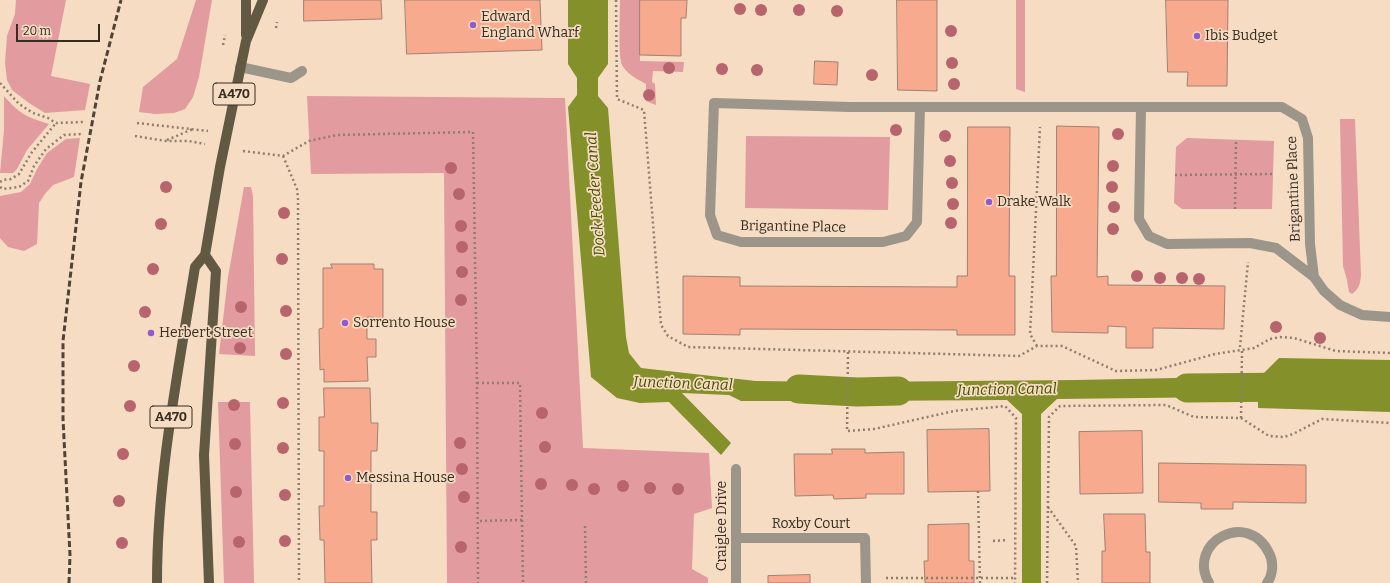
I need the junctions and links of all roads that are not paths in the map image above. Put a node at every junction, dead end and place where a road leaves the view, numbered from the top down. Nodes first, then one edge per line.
1 (246, 0) edge
2 (263, 0) edge
3 (246, 41) junction
4 (240, 67) junction
5 (302, 71) dead end
6 (920, 107) junction
7 (1141, 107) junction
8 (205, 255) junction
9 (1314, 277) junction
10 (1390, 317) edge
11 (736, 469) dead end
12 (736, 538) junction
13 (866, 580) edge
14 (157, 583) edge
15 (209, 583) edge
16 (736, 583) edge
17 (1209, 583) edge
18 (1267, 583) edge

1 - 3 main road, A470
2 - 3 main road, A470
3 - 4 main road, A470
4 - 5 street
4 - 8 main road, A470
6 - 6 street, Brigantine Place
6 - 7 street, Brigantine Place
7 - 9 street, Brigantine Place
7 - 9 street, Brigantine Place
8 - 14 main road, A470
8 - 15 main road, A470
9 - 10 street, Brigantine Place
11 - 12 street, Craiglee Drive
12 - 13 street, Roxby Court
12 - 16 street, Craiglee Drive
17 - 18 street

